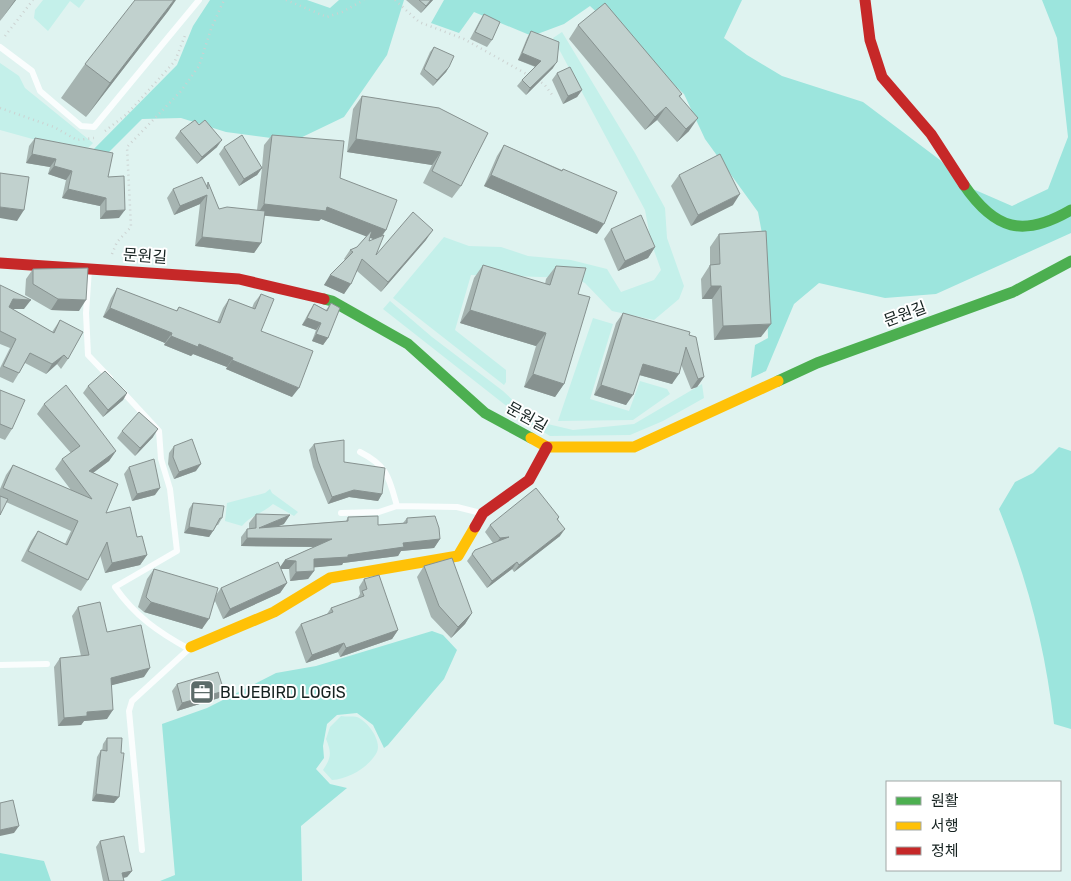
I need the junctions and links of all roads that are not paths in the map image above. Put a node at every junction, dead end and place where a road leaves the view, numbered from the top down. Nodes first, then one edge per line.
1 (199, 0) edge
2 (865, 0) edge
3 (0, 47) edge
4 (1071, 210) edge
5 (1071, 261) edge
6 (0, 263) edge
7 (89, 268) junction
8 (112, 380) edge
9 (119, 388) edge
10 (547, 447) junction
11 (360, 452) dead end
12 (397, 506) junction
13 (341, 513) dead end
14 (482, 514) junction
15 (190, 648) junction
16 (47, 664) dead end
17 (0, 665) edge
18 (142, 850) dead end

1 - 3 lane
2 - 4 street
5 - 10 street, 문원길
6 - 7 street, 문원길
7 - 8 lane
7 - 10 street, 문원길
9 - 15 lane
10 - 14 street
11 - 12 lane
12 - 13 lane
12 - 14 lane
14 - 15 street
15 - 18 lane
16 - 17 lane

